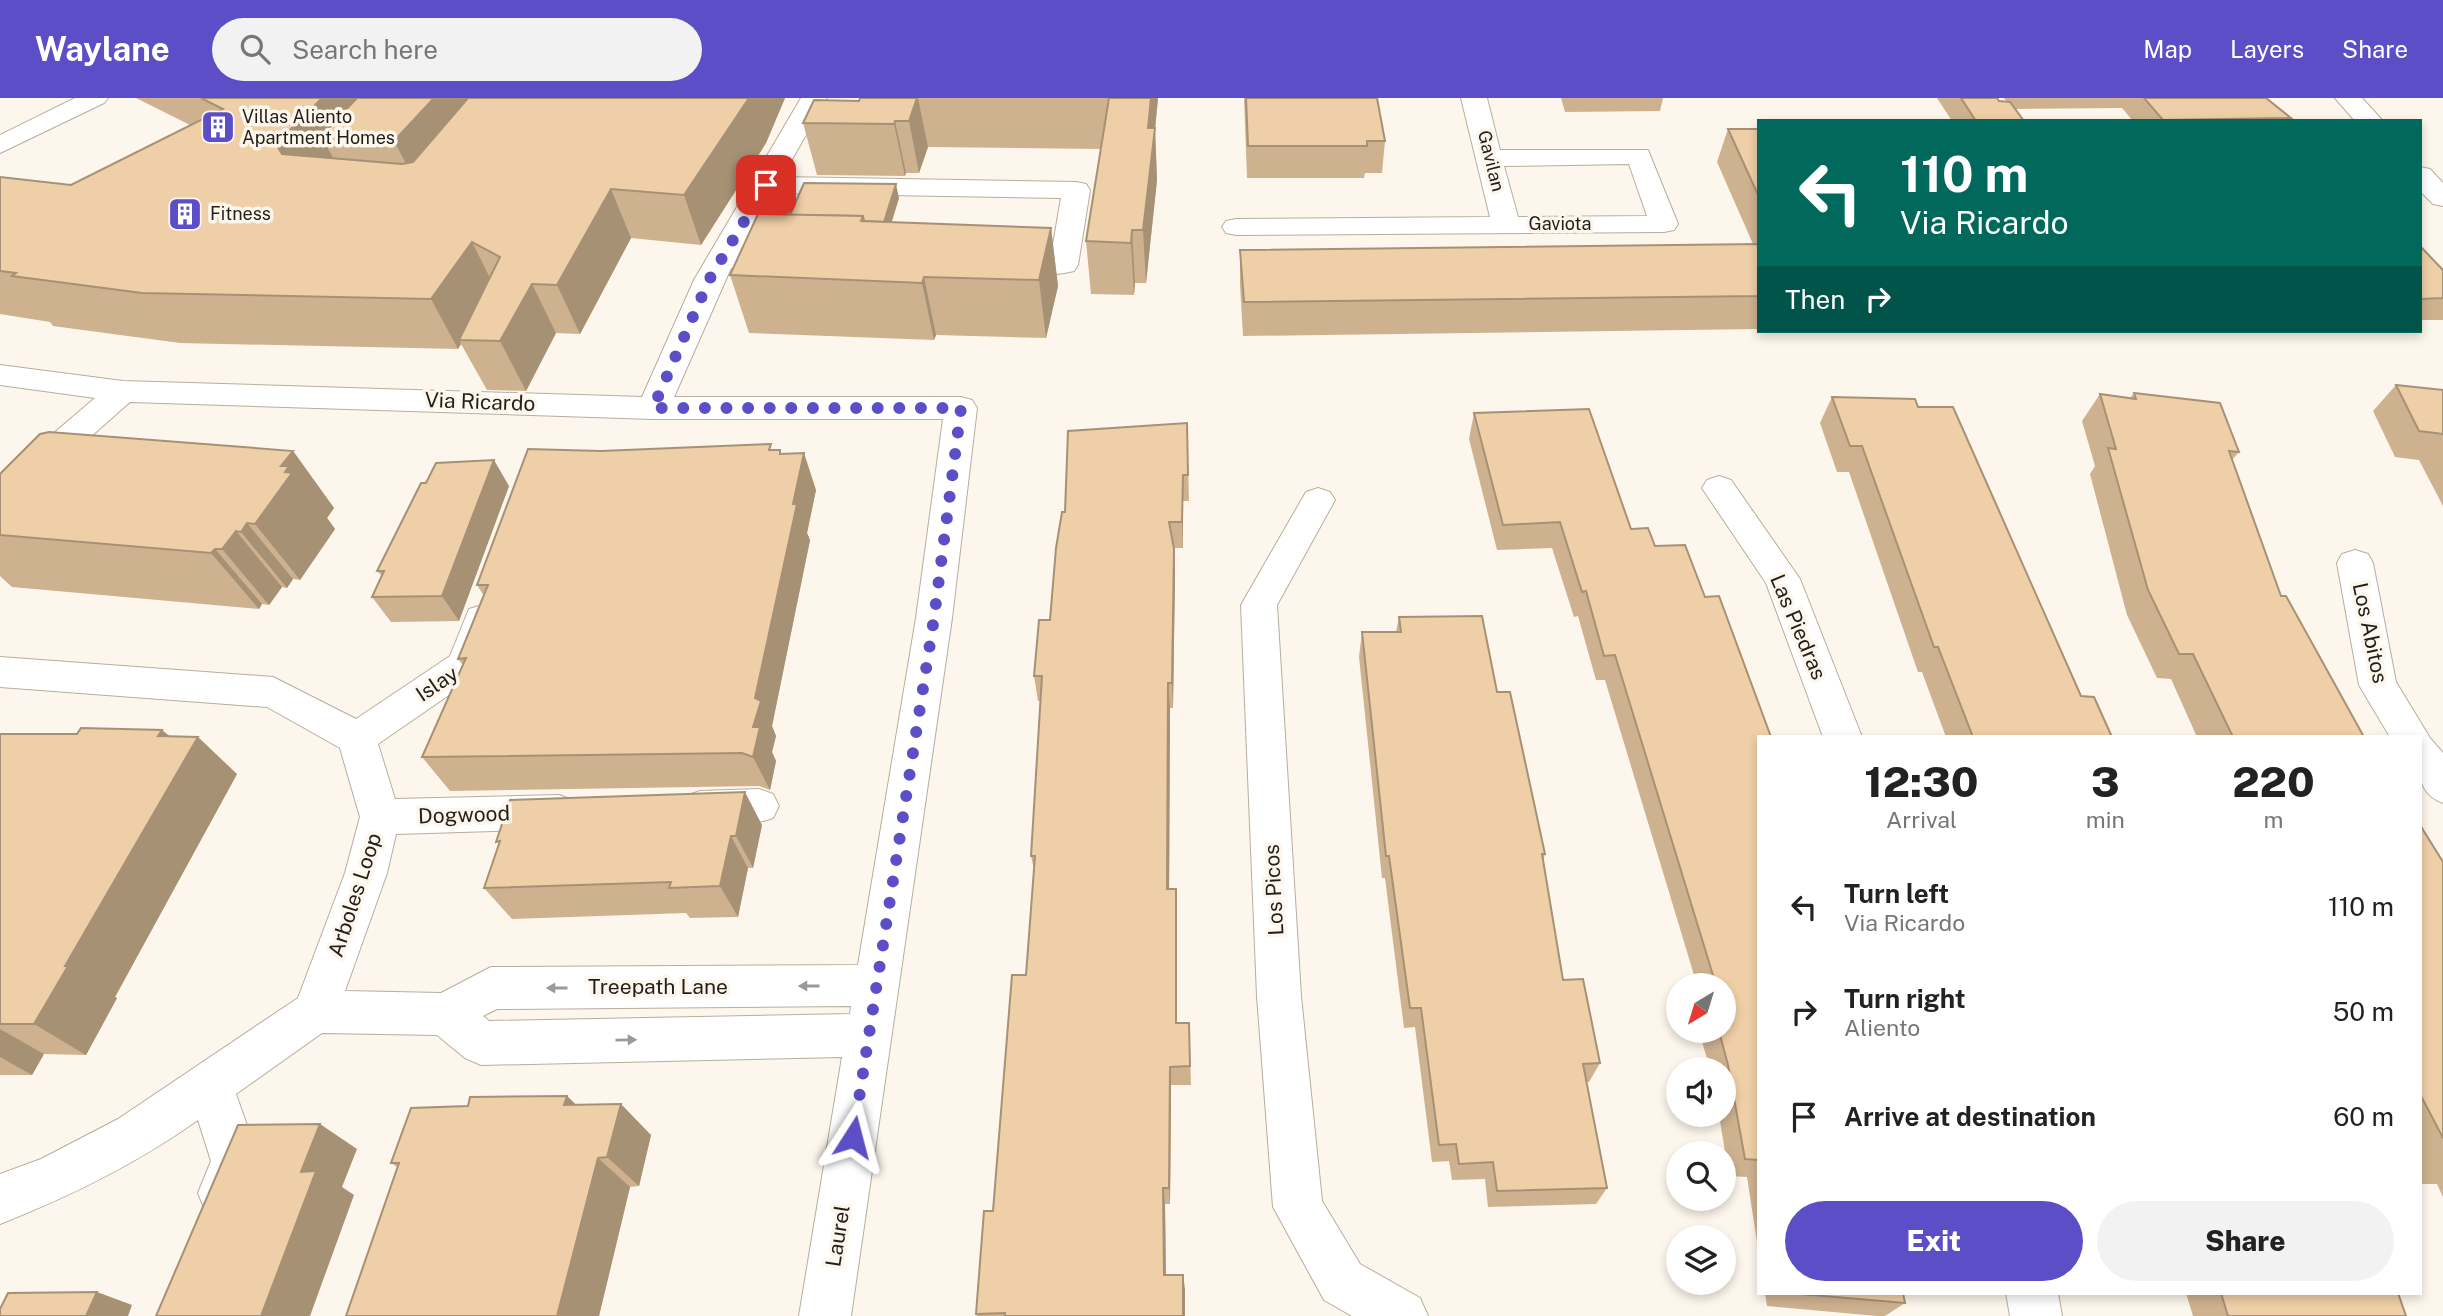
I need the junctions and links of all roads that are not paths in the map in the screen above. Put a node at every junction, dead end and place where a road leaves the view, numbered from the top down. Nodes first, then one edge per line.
1 (95, 98) edge
2 (814, 98) edge
3 (1474, 98) edge
4 (2348, 98) edge
5 (2368, 119) edge
6 (7, 134) edge
7 (1491, 158) junction
8 (2422, 178) edge
9 (766, 185) junction
10 (2443, 198) edge
11 (1506, 225) junction
12 (1236, 227) dead end
13 (723, 259) junction
14 (818, 261) edge
15 (982, 264) edge
16 (0, 375) edge
17 (123, 391) junction
18 (653, 408) junction
19 (961, 408) joint
20 (1719, 488) dead end
21 (0, 498) edge
22 (1318, 500) dead end
23 (2355, 563) dead end
24 (493, 588) edge
25 (0, 672) edge
26 (1842, 735) edge
27 (2411, 735) edge
28 (357, 738) junction
29 (2422, 754) edge
30 (2443, 786) edge
31 (759, 806) dead end
32 (664, 809) edge
33 (596, 811) edge
34 (380, 817) junction
35 (877, 985) junction
36 (315, 1012) junction
37 (446, 1014) junction
38 (870, 1035) junction
39 (209, 1087) junction
40 (0, 1199) edge
41 (202, 1239) edge
42 (2032, 1295) edge
43 (825, 1316) edge
44 (1402, 1316) edge
45 (2036, 1316) edge

1 - 6 street
2 - 9 street
3 - 7 street, Gavilan
4 - 5 street
7 - 11 street, Gavilan
7 - 11 street, Gaviota
8 - 10 street
9 - 13 street
9 - 15 street
11 - 12 street, Gaviota
13 - 14 street
13 - 18 street
16 - 17 street, Via Ricardo
17 - 18 street, Via Ricardo
17 - 21 street
18 - 19 street, Via Ricardo
19 - 35 street, Laurel
20 - 26 street, Las Piedras
22 - 44 street, Los Picos
23 - 27 street, Los Abitos
24 - 28 street, Islay
25 - 28 street
28 - 34 street, Arboles Loop
29 - 30 street
31 - 32 street
33 - 34 street, Dogwood
34 - 36 street, Arboles Loop
35 -> 37 street, Treepath Lane
35 - 38 street, Laurel
36 - 37 street
36 - 39 street
37 -> 38 street
38 - 43 street, Laurel
39 - 40 street
39 - 41 street
42 - 45 street

